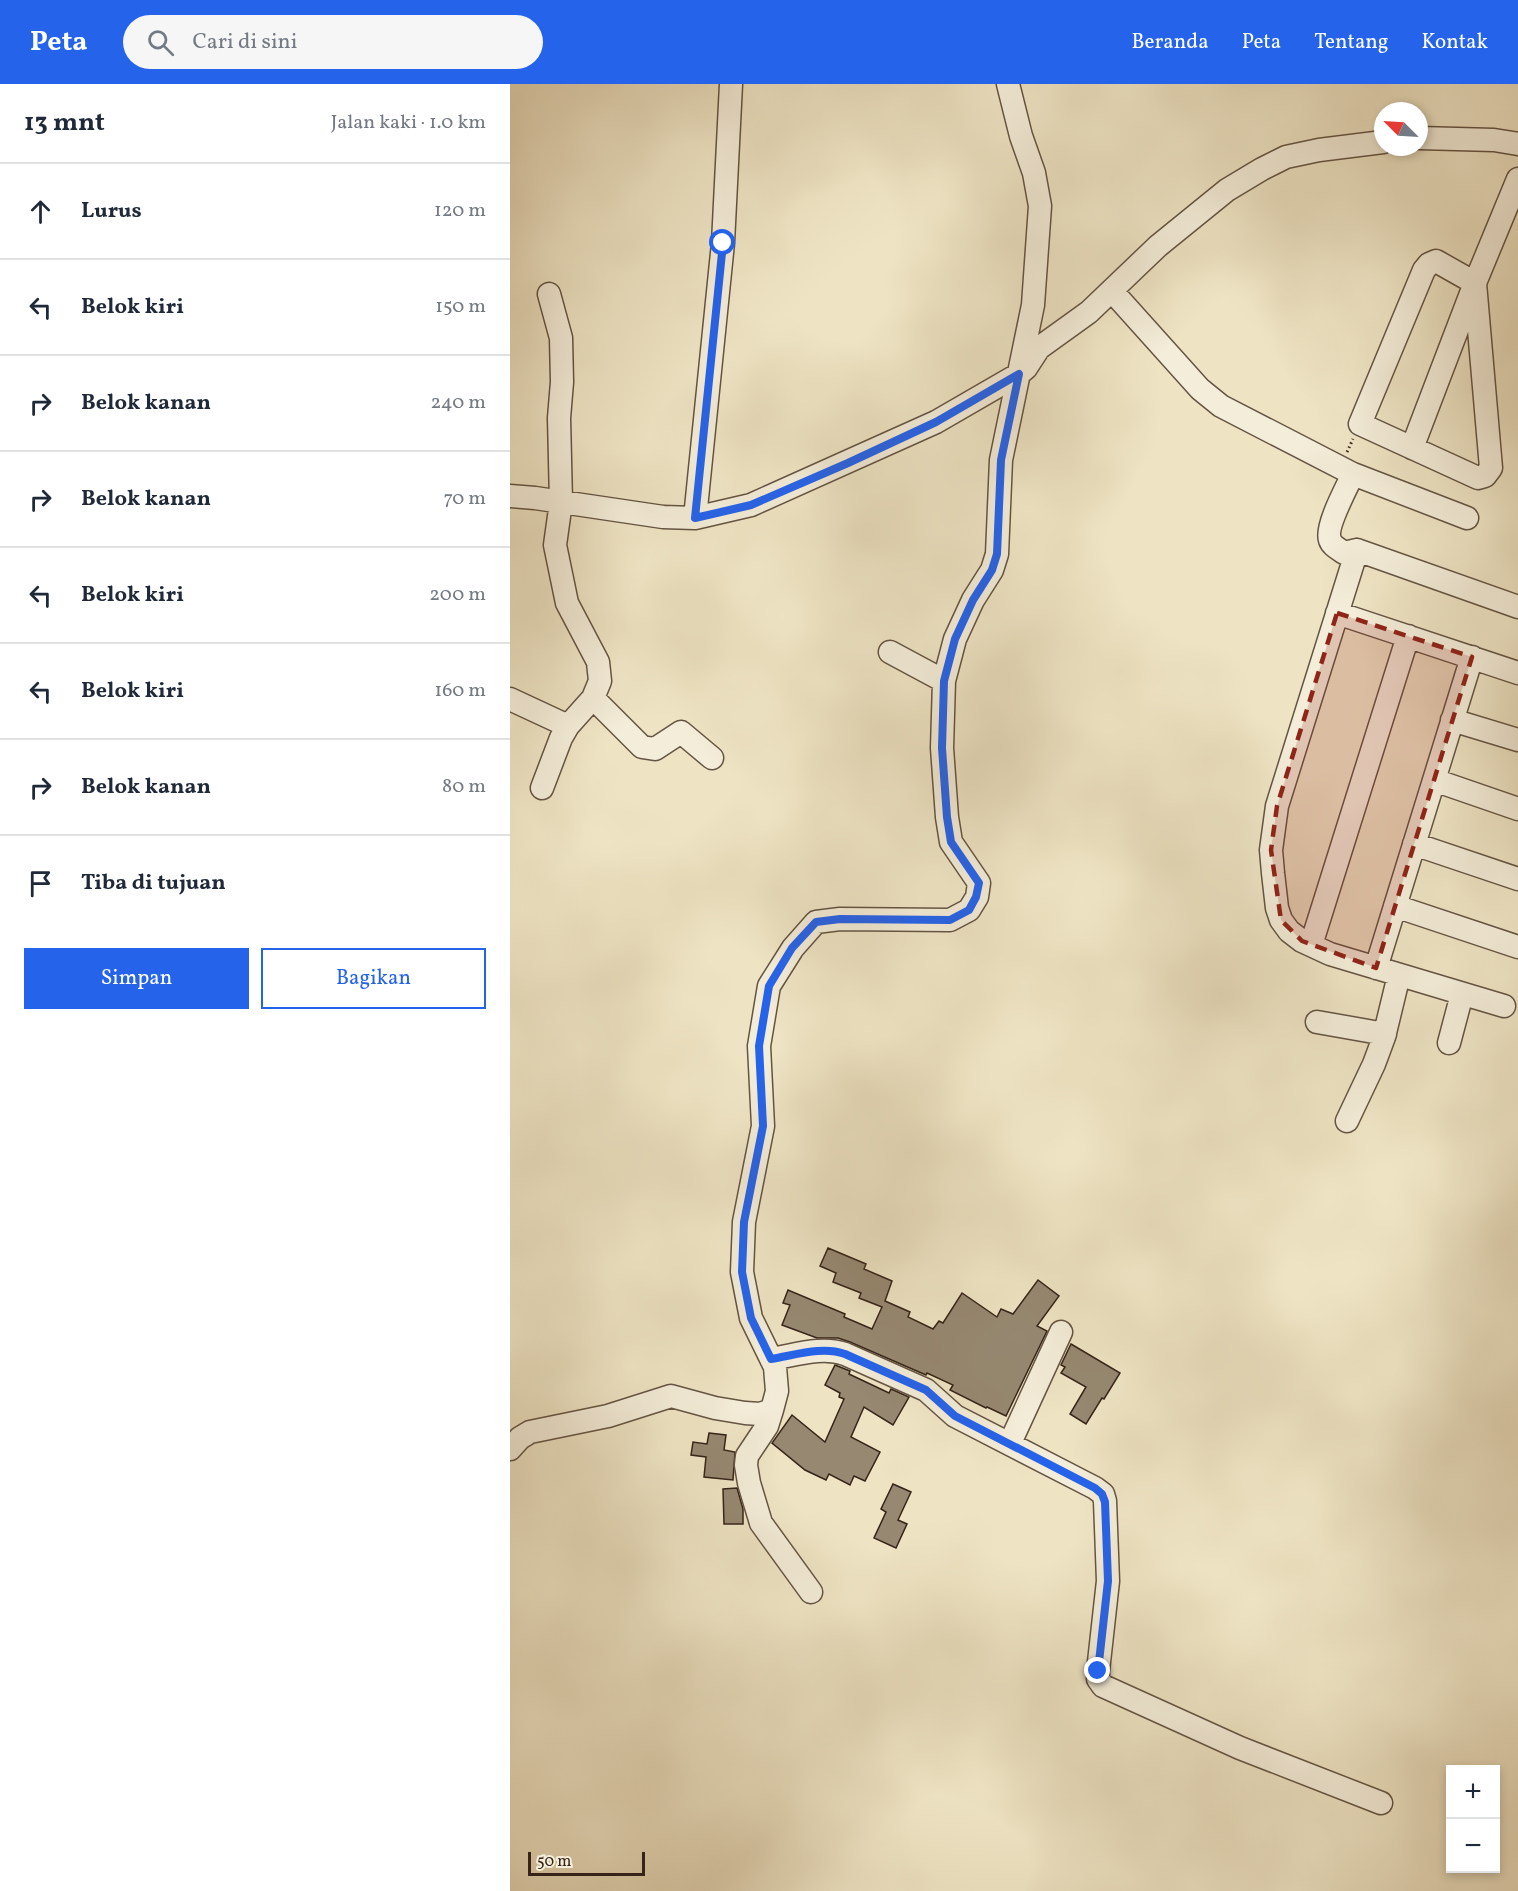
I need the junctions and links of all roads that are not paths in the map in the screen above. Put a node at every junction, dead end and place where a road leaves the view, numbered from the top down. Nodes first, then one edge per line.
1 (732, 84) edge
2 (1008, 84) edge
3 (1428, 138) edge
4 (1374, 143) edge
5 (1518, 144) edge
6 (1518, 179) edge
7 (1475, 283) junction
8 (1113, 291) junction
9 (549, 294) dead end
10 (1023, 371) junction
11 (1412, 448) junction
12 (1347, 471) junction
13 (510, 496) edge
14 (561, 502) junction
15 (695, 518) junction
16 (1467, 518) dead end
17 (1357, 550) junction
18 (1518, 607) edge
19 (1337, 613) junction
20 (1408, 636) junction
21 (890, 652) dead end
22 (1472, 657) junction
23 (1518, 673) edge
24 (944, 681) junction
25 (593, 698) junction
26 (510, 699) edge
27 (1452, 720) junction
28 (568, 726) junction
29 (1518, 740) edge
30 (712, 758) dead end
31 (1434, 780) junction
32 (542, 788) dead end
33 (1518, 809) edge
34 (1414, 844) junction
35 (1518, 879) edge
36 (1395, 906) junction
37 (1311, 945) junction
38 (1518, 947) edge
39 (1376, 968) junction
40 (1399, 975) junction
41 (1462, 994) junction
42 (1504, 1006) dead end
43 (1317, 1022) dead end
44 (1385, 1034) junction
45 (1449, 1043) dead end
46 (1347, 1121) dead end
47 (1061, 1332) dead end
48 (771, 1359) junction
49 (772, 1410) junction
50 (1010, 1443) junction
51 (510, 1449) edge
52 (811, 1592) dead end
53 (1381, 1803) dead end

1 - 15 street
2 - 10 street
3 - 5 street
4 - 8 street
6 - 7 street
7 - 11 street
7 - 11 street
7 - 11 street
8 - 10 street
8 - 12 street
9 - 14 street
10 - 15 street
10 - 24 street
12 - 16 street
12 - 17 street
13 - 14 street
14 - 15 street
14 - 25 street
17 - 18 street
17 - 19 street
19 - 20 street
19 - 37 street
20 - 22 street
20 - 37 street
21 - 24 street
22 - 23 street
22 - 27 street
24 - 48 street
25 - 28 street
25 - 30 street
26 - 28 street
27 - 29 street
27 - 31 street
28 - 32 street
31 - 33 street
31 - 34 street
34 - 35 street
34 - 36 street
36 - 38 street
36 - 39 street
37 - 39 street
39 - 40 street
40 - 41 street
40 - 44 street
41 - 42 street
41 - 45 street
43 - 44 street
44 - 46 street
47 - 50 street
48 - 49 street
48 - 50 street
49 - 51 street
49 - 52 street
50 - 53 street

